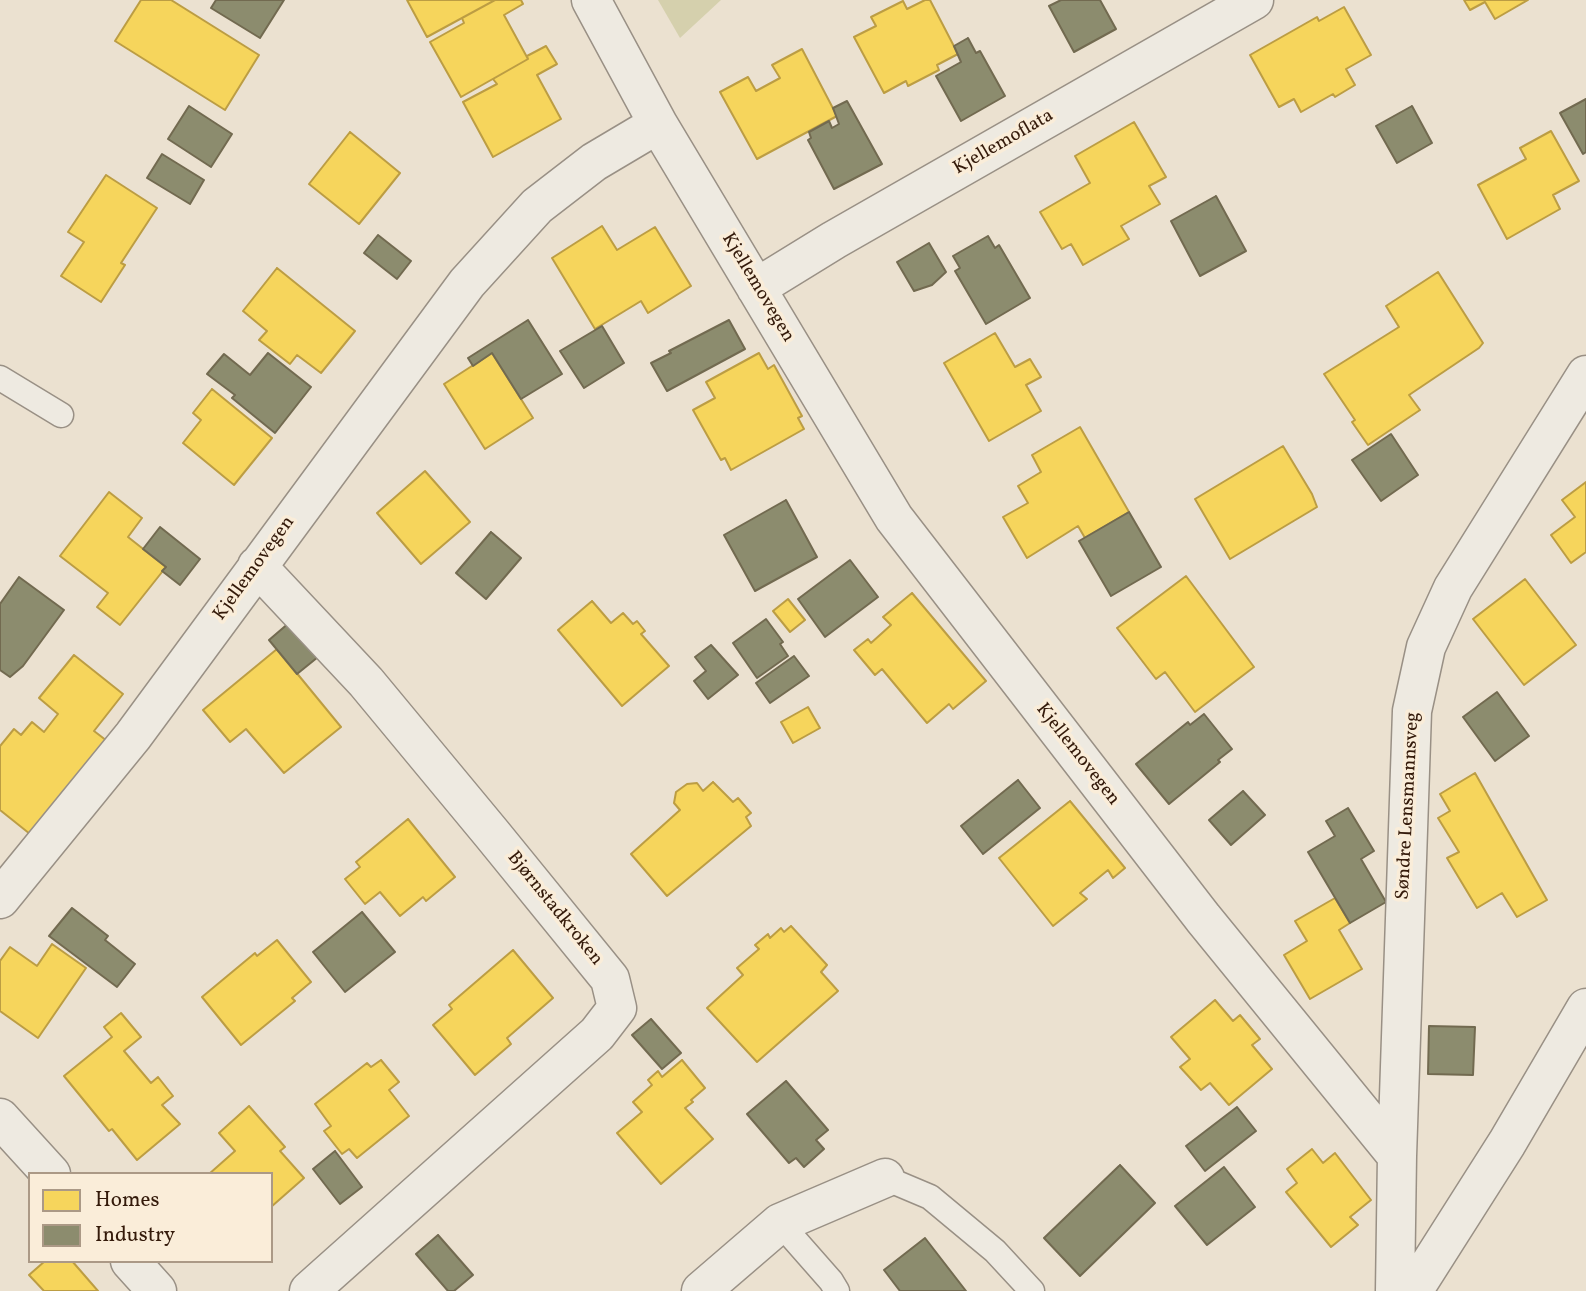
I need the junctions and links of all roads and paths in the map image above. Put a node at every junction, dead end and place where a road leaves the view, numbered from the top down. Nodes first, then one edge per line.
1 (591, 0) edge
2 (1254, 0) edge
3 (658, 124) junction
4 (756, 288) junction
5 (1586, 375) edge
6 (0, 378) edge
7 (61, 415) dead end
8 (257, 566) junction
9 (0, 898) edge
10 (1586, 1008) edge
11 (0, 1118) edge
12 (1397, 1156) junction
13 (49, 1172) edge
14 (885, 1178) joint
15 (780, 1223) junction
16 (132, 1263) edge
17 (157, 1291) edge
18 (309, 1291) edge
19 (701, 1291) edge
20 (837, 1291) edge
21 (1032, 1291) edge
22 (1395, 1291) edge
23 (1413, 1291) edge

1 - 3 street
2 - 4 street, Kjellemoflata
3 - 4 street, Kjellemovegen
3 - 8 street, Kjellemovegen
4 - 12 street, Kjellemovegen
5 - 12 street, Søndre Lensmannsveg
6 - 7 lane
8 - 9 street, Kjellemovegen
8 - 18 street, Bjørnstadkroken
10 - 23 street
11 - 13 street
12 - 22 street
14 - 15 street
14 - 21 lane
15 - 19 street
15 - 20 lane
16 - 17 street

